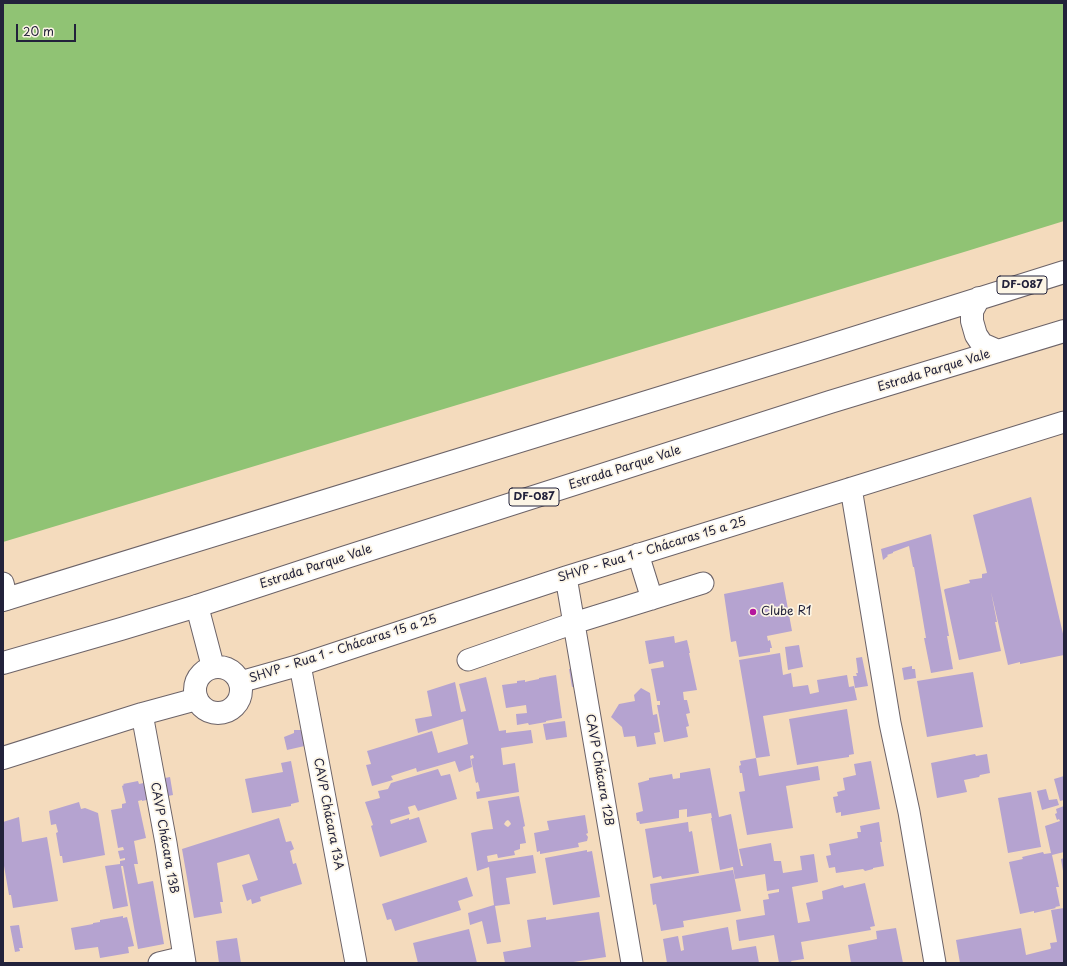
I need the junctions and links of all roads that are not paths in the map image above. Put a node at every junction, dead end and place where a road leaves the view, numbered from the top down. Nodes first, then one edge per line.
1 (1064, 272) edge
2 (979, 298) junction
3 (1064, 331) edge
4 (998, 351) junction
5 (1064, 422) edge
6 (851, 488) junction
7 (638, 554) junction
8 (566, 576) junction
9 (703, 583) dead end
10 (4, 594) edge
11 (652, 599) junction
12 (197, 606) junction
13 (574, 622) junction
14 (468, 660) dead end
15 (3, 663) edge
16 (300, 665) junction
17 (213, 667) junction
18 (240, 682) junction
19 (197, 699) junction
20 (142, 714) junction
21 (3, 758) edge
22 (184, 960) edge
23 (159, 963) edge
24 (356, 963) edge
25 (632, 963) edge
26 (935, 963) edge

1 - 2 main road, DF-087
2 - 4 main road
2 - 10 main road, DF-087
3 - 4 main road, Estrada Parque Vale / DF-087
4 - 12 main road, Estrada Parque Vale / DF-087
5 - 6 street, SHVP - Rua 1 - Chácaras 15 a 25
6 - 7 street, SHVP - Rua 1 - Chácaras 15 a 25
6 - 26 street
7 - 8 street, SHVP - Rua 1 - Chácaras 15 a 25
7 - 11 street
8 - 13 street, CAVP Chácara 12B
8 - 16 street, SHVP - Rua 1 - Chácaras 15 a 25
9 - 11 street
11 - 13 street
12 - 15 main road, Estrada Parque Vale / DF-087
12 - 17 main road
13 - 14 street
13 - 25 street, CAVP Chácara 12B
16 - 18 street, SHVP - Rua 1 - Chácaras 15 a 25
16 - 24 street, CAVP Chácara 13A
17 - 18 main road
17 - 19 main road
18 - 19 main road
19 - 20 main road
20 - 21 main road
20 - 22 street, CAVP Chácara 13B
22 - 23 street

